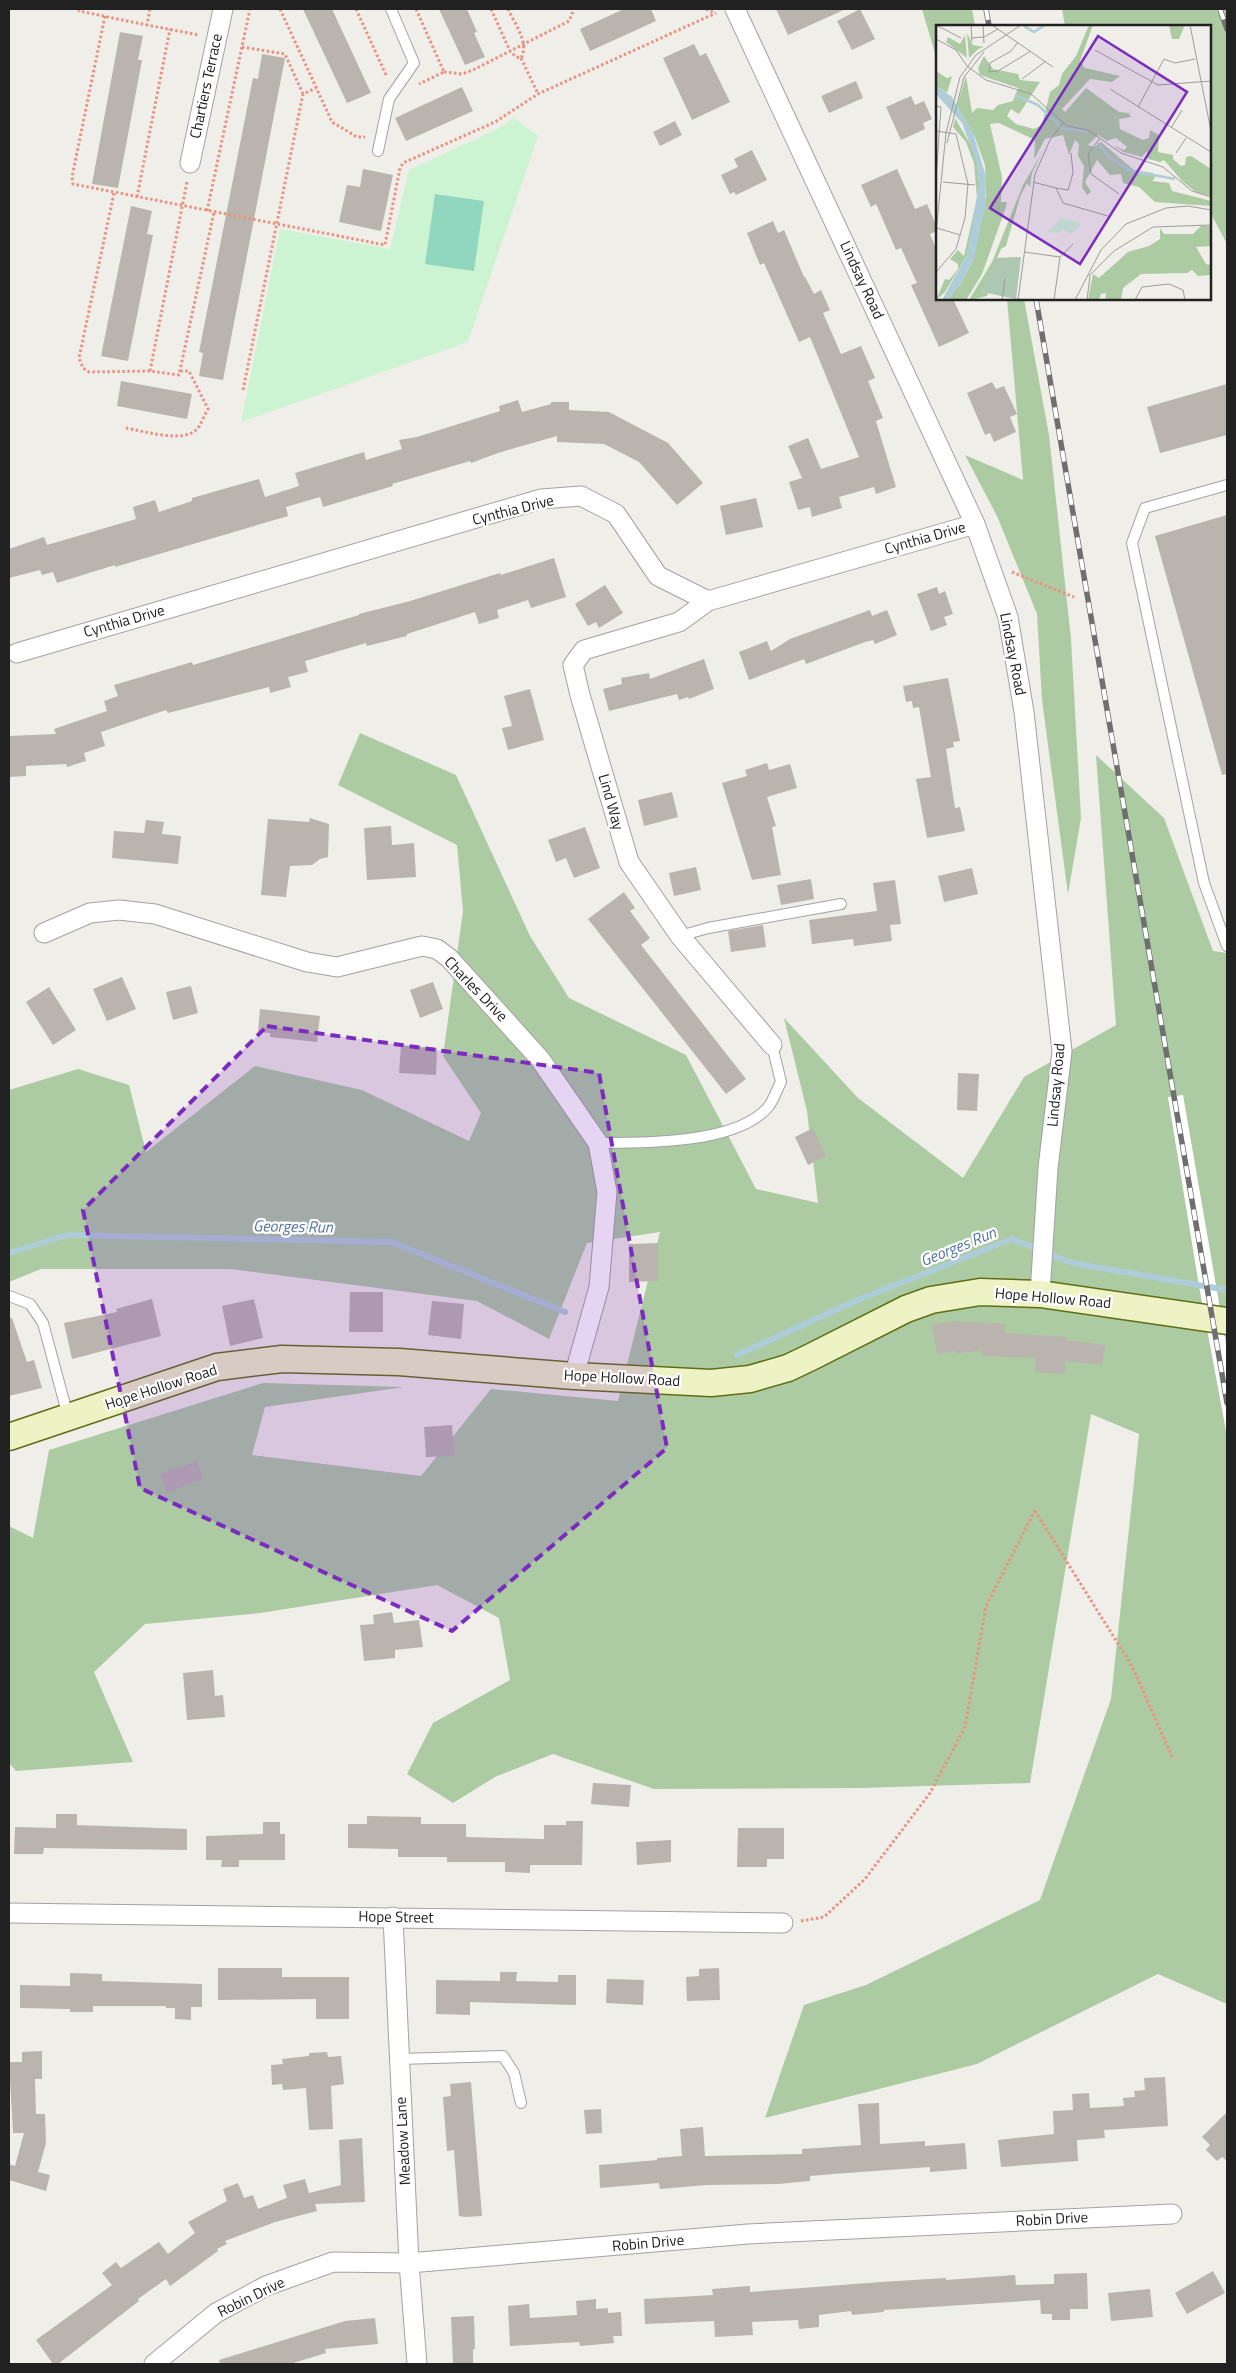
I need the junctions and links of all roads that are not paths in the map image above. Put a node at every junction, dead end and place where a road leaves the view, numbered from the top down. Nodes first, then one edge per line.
1 (223, 9) edge
2 (391, 9) edge
3 (728, 10) edge
4 (378, 151) dead end
5 (190, 162) road end
6 (1227, 485) edge
7 (975, 524) junction
8 (708, 601) junction
9 (17, 653) dead end
10 (841, 904) dead end
11 (44, 933) dead end
12 (680, 936) junction
13 (1227, 946) edge
14 (772, 1045) joint
15 (598, 1143) junction
16 (1041, 1282) junction
17 (9, 1296) edge
18 (1227, 1321) edge
19 (574, 1376) junction
20 (68, 1418) junction
21 (9, 1437) edge
22 (9, 1913) edge
23 (393, 1917) junction
24 (783, 1923) road end
25 (399, 2059) junction
26 (521, 2103) dead end
27 (1172, 2214) dead end
28 (409, 2263) junction
29 (154, 2364) edge
30 (417, 2364) edge

1 - 5 street, Chartiers Terrace
2 - 4 lane
3 - 7 street, Lindsay Road
6 - 13 lane
7 - 8 street, Cynthia Drive
7 - 16 street, Lindsay Road
8 - 9 street, Cynthia Drive
8 - 12 street, Lind Way
10 - 12 lane
11 - 15 street, Charles Drive
12 - 14 street, Lind Way
14 - 15 lane
15 - 19 street, Charles Drive
16 - 18 main road, Hope Hollow Road
16 - 19 main road, Hope Hollow Road
17 - 20 lane
19 - 20 main road, Hope Hollow Road
20 - 21 main road, Hope Hollow Road
22 - 23 street, Hope Street
23 - 24 street, Hope Street
23 - 25 street, Meadow Lane
25 - 26 lane
25 - 28 street, Meadow Lane
27 - 28 street, Robin Drive
28 - 29 street, Robin Drive
28 - 30 street, Meadow Lane

